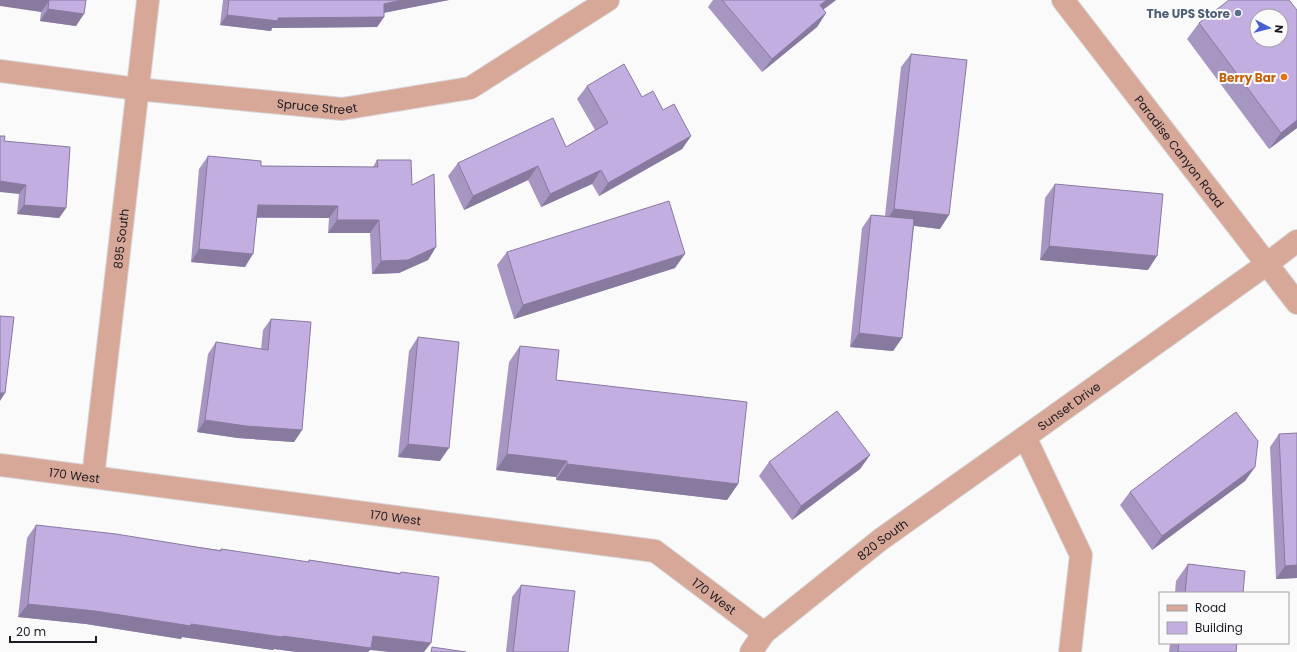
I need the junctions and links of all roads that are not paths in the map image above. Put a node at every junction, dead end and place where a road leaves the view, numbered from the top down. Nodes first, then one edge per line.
1 (148, 0) edge
2 (608, 0) edge
3 (1063, 0) edge
4 (0, 71) edge
5 (137, 89) junction
6 (1297, 241) edge
7 (1267, 264) junction
8 (1297, 303) edge
9 (1024, 437) junction
10 (0, 465) edge
11 (93, 477) junction
12 (764, 633) junction
13 (751, 652) edge
14 (1070, 652) edge

1 - 5 street, 895 South
2 - 5 street, Spruce Street
3 - 7 street, Paradise Canyon Road
4 - 5 street, Spruce Street
5 - 11 street, 895 South
6 - 7 street, Sunset Drive
7 - 8 street, Paradise Canyon Road
7 - 9 street, Sunset Drive
9 - 12 street, 820 South
9 - 14 street, Sunset Drive
10 - 11 street, 170 West
11 - 12 street, 170 West
12 - 13 street, 820 South

